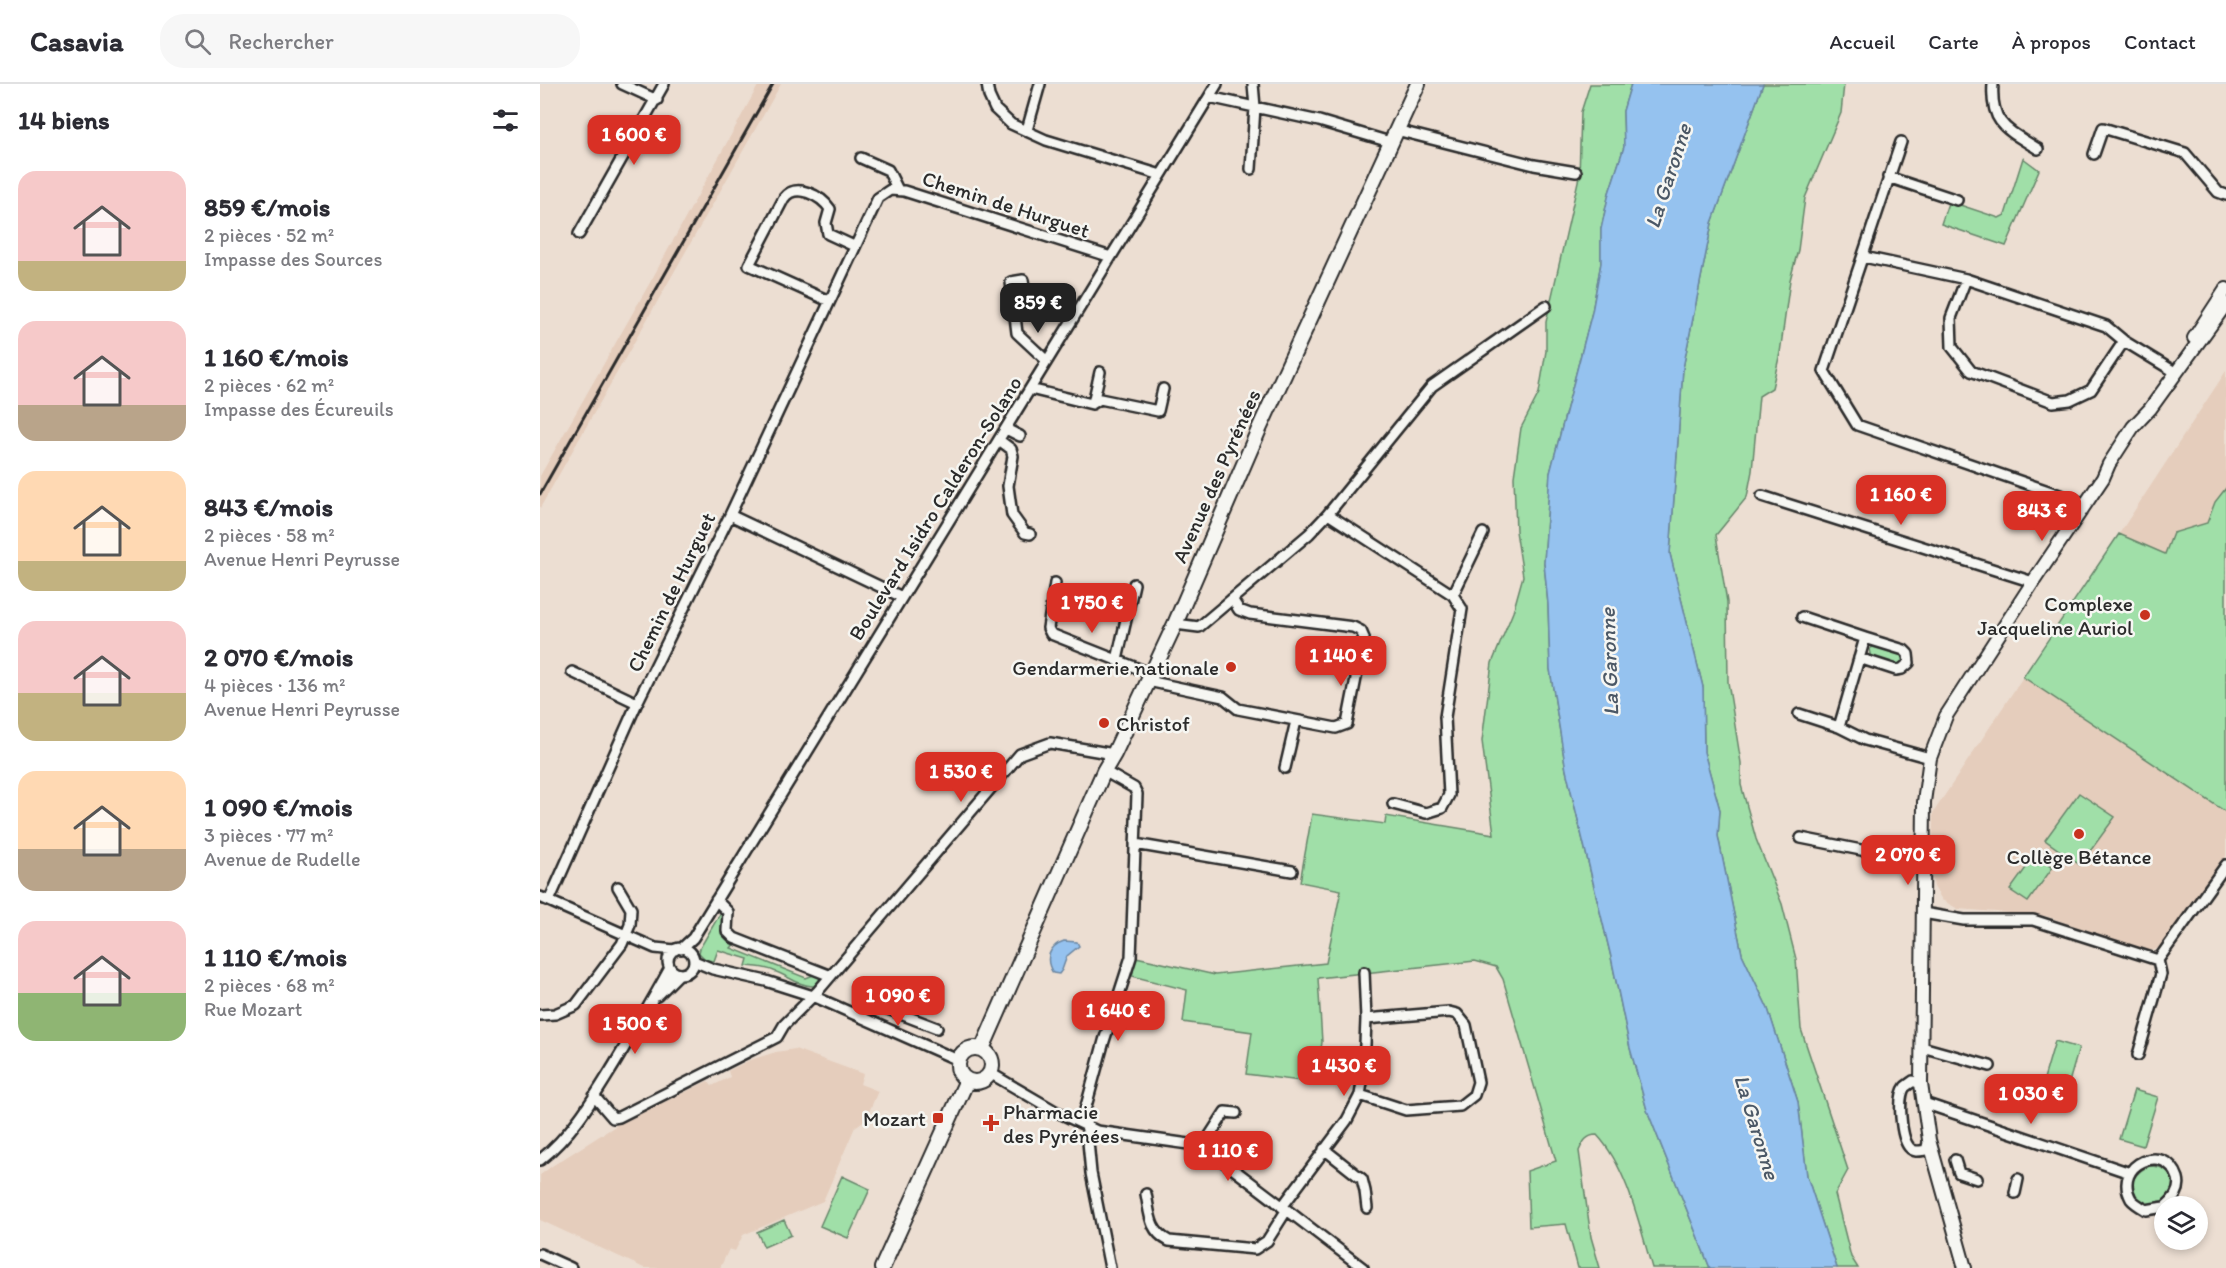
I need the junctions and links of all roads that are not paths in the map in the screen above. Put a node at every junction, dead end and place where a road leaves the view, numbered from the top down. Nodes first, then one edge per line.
1 (622, 84) edge
2 (664, 84) edge
3 (987, 84) edge
4 (1040, 84) edge
5 (1217, 84) edge
6 (1253, 84) edge
7 (1418, 84) edge
8 (1993, 84) edge
9 (1209, 97) junction
10 (657, 100) junction
11 (1255, 107) junction
12 (1027, 129) junction
13 (1393, 136) junction
14 (1901, 141) dead end
15 (2038, 149) dead end
16 (2094, 154) dead end
17 (861, 158) dead end
18 (1251, 169) dead end
19 (1576, 172) dead end
20 (1161, 175) junction
21 (1888, 177) junction
22 (894, 190) junction
23 (2226, 195) edge
24 (1958, 200) dead end
25 (579, 234) dead end
26 (854, 246) junction
27 (1111, 257) junction
28 (1864, 257) junction
29 (1966, 279) junction
30 (2226, 289) edge
31 (830, 301) junction
32 (2226, 304) edge
33 (1546, 306) dead end
34 (1013, 309) dead end
35 (2124, 341) junction
36 (1047, 361) junction
37 (2178, 368) junction
38 (1100, 372) dead end
39 (1030, 389) junction
40 (1163, 389) dead end
41 (1093, 404) junction
42 (1005, 429) junction
43 (1020, 436) dead end
44 (999, 440) junction
45 (1762, 496) dead end
46 (2086, 504) junction
47 (1328, 514) junction
48 (730, 515) junction
49 (1483, 533) dead end
50 (1030, 534) dead end
51 (2032, 582) junction
52 (1055, 583) dead end
53 (1134, 584) dead end
54 (1453, 595) junction
55 (902, 597) junction
56 (1232, 599) junction
57 (1802, 617) dead end
58 (1174, 624) junction
59 (1865, 638) junction
60 (1859, 658) junction
61 (1117, 660) junction
62 (572, 672) dead end
63 (1150, 677) junction
64 (637, 703) junction
65 (1799, 714) dead end
66 (1296, 721) junction
67 (1839, 727) junction
68 (1114, 754) junction
69 (1930, 758) junction
70 (1285, 768) dead end
71 (1104, 771) junction
72 (1393, 804) dead end
73 (1801, 838) dead end
74 (1134, 844) junction
75 (1923, 859) junction
76 (2226, 865) edge
77 (1292, 871) dead end
78 (618, 887) dead end
79 (544, 899) edge
80 (716, 900) junction
81 (1923, 913) junction
82 (627, 935) junction
83 (693, 938) junction
84 (655, 948) junction
85 (678, 949) junction
86 (2158, 960) junction
87 (692, 961) junction
88 (669, 964) junction
89 (1364, 972) dead end
90 (679, 974) junction
91 (831, 976) junction
92 (813, 996) junction
93 (653, 1000) junction
94 (854, 1014) junction
95 (540, 1015) edge
96 (1366, 1019) junction
97 (937, 1028) dead end
98 (1922, 1047) junction
99 (982, 1049) junction
100 (2138, 1055) dead end
101 (958, 1059) junction
102 (1990, 1066) dead end
103 (990, 1073) junction
104 (967, 1080) junction
105 (1921, 1083) junction
106 (1360, 1095) junction
107 (594, 1096) junction
108 (1924, 1103) junction
109 (1236, 1113) dead end
110 (1085, 1125) junction
111 (1929, 1140) junction
112 (1203, 1146) junction
113 (1324, 1149) junction
114 (540, 1160) edge
115 (1935, 1163) junction
116 (2130, 1173) junction
117 (1977, 1179) dead end
118 (2018, 1179) dead end
119 (2015, 1193) dead end
120 (1146, 1194) dead end
121 (2176, 1196) edge
122 (1366, 1208) dead end
123 (1284, 1209) junction
124 (2154, 1209) edge
125 (540, 1254) edge
126 (571, 1268) edge
127 (882, 1268) edge
128 (1110, 1268) edge
129 (1363, 1268) edge
130 (1965, 1268) edge

1 - 10 street
2 - 10 street
3 - 12 street
4 - 12 street
5 - 9 street, Boulevard Isidro Calderon-Solano
6 - 11 street
7 - 13 main road, Avenue des Pyrénées
8 - 15 street
9 - 11 street
9 - 20 street, Boulevard Isidro Calderon-Solano
10 - 25 street
11 - 13 street
11 - 18 street
12 - 20 street
13 - 19 street
13 - 58 main road, Avenue des Pyrénées
14 - 21 street
16 - 23 street
17 - 22 street
20 - 27 street, Boulevard Isidro Calderon-Solano
21 - 24 street
21 - 28 street
22 - 26 street, Chemin de Hurguet
22 - 27 street, Chemin de Hurguet
26 - 31 street, Chemin de Hurguet
26 - 31 street
27 - 36 street, Boulevard Isidro Calderon-Solano
28 - 29 street
28 - 46 street
29 - 35 street
29 - 35 street
30 - 37 street
31 - 48 street, Chemin de Hurguet
32 - 37 street
33 - 47 street
34 - 36 street
35 - 37 street
36 - 39 street, Boulevard Isidro Calderon-Solano
37 - 46 street
38 - 41 street
39 - 41 street
39 - 42 street, Boulevard Isidro Calderon-Solano
40 - 41 street
42 - 43 street
42 - 44 street, Boulevard Isidro Calderon-Solano
44 - 50 street
44 - 55 street, Boulevard Isidro Calderon-Solano
45 - 51 street
46 - 51 street
47 - 54 street
47 - 56 street
48 - 55 street
48 - 64 street, Chemin de Hurguet
49 - 54 street
51 - 69 street
52 - 61 street
53 - 61 street
54 - 72 street
55 - 80 street, Boulevard Isidro Calderon-Solano
56 - 58 street
56 - 66 street
57 - 59 street
58 - 63 main road, Avenue des Pyrénées
59 - 60 street
59 - 60 street
60 - 67 street
61 - 63 street
62 - 64 street
63 - 66 street
63 - 68 main road, Avenue des Pyrénées
64 - 79 street, Chemin de Hurguet
65 - 67 street
66 - 70 street
67 - 69 street
68 - 71 main road, Avenue des Pyrénées
68 - 91 street
69 - 75 street
71 - 74 street
71 - 99 main road, Avenue des Pyrénées
73 - 75 street
74 - 77 street
74 - 110 street
75 - 81 street
76 - 86 street
78 - 82 street
79 - 82 street
80 - 83 street, Boulevard Isidro Calderon-Solano
80 - 91 street
81 - 86 street
81 - 98 street
82 - 84 street
82 - 95 street
83 - 85 street, Boulevard Isidro Calderon-Solano
83 - 87 street, Boulevard Isidro Calderon-Solano
84 - 85 street
84 - 88 street
85 - 87 street
85 - 88 street
86 - 100 street
87 - 90 street
87 - 92 street
88 - 90 street
88 - 93 street
89 - 96 street
90 - 93 street
91 - 92 street
92 - 94 street
92 - 107 street
93 - 107 street
94 - 97 street
94 - 101 street
96 - 106 street
96 - 106 street
98 - 102 street
98 - 105 street
99 - 101 main road
99 - 103 main road
101 - 104 main road
103 - 104 main road
103 - 110 street
104 - 127 main road
105 - 108 street
105 - 111 street
106 - 113 street
107 - 114 street
108 - 111 street
108 - 116 street
109 - 112 street
110 - 112 street
110 - 128 street
111 - 115 street
112 - 123 street
113 - 122 street
113 - 123 street
115 - 117 street
115 - 130 street
116 - 121 street
116 - 124 street
118 - 119 street
120 - 123 street
123 - 129 street
125 - 126 street

